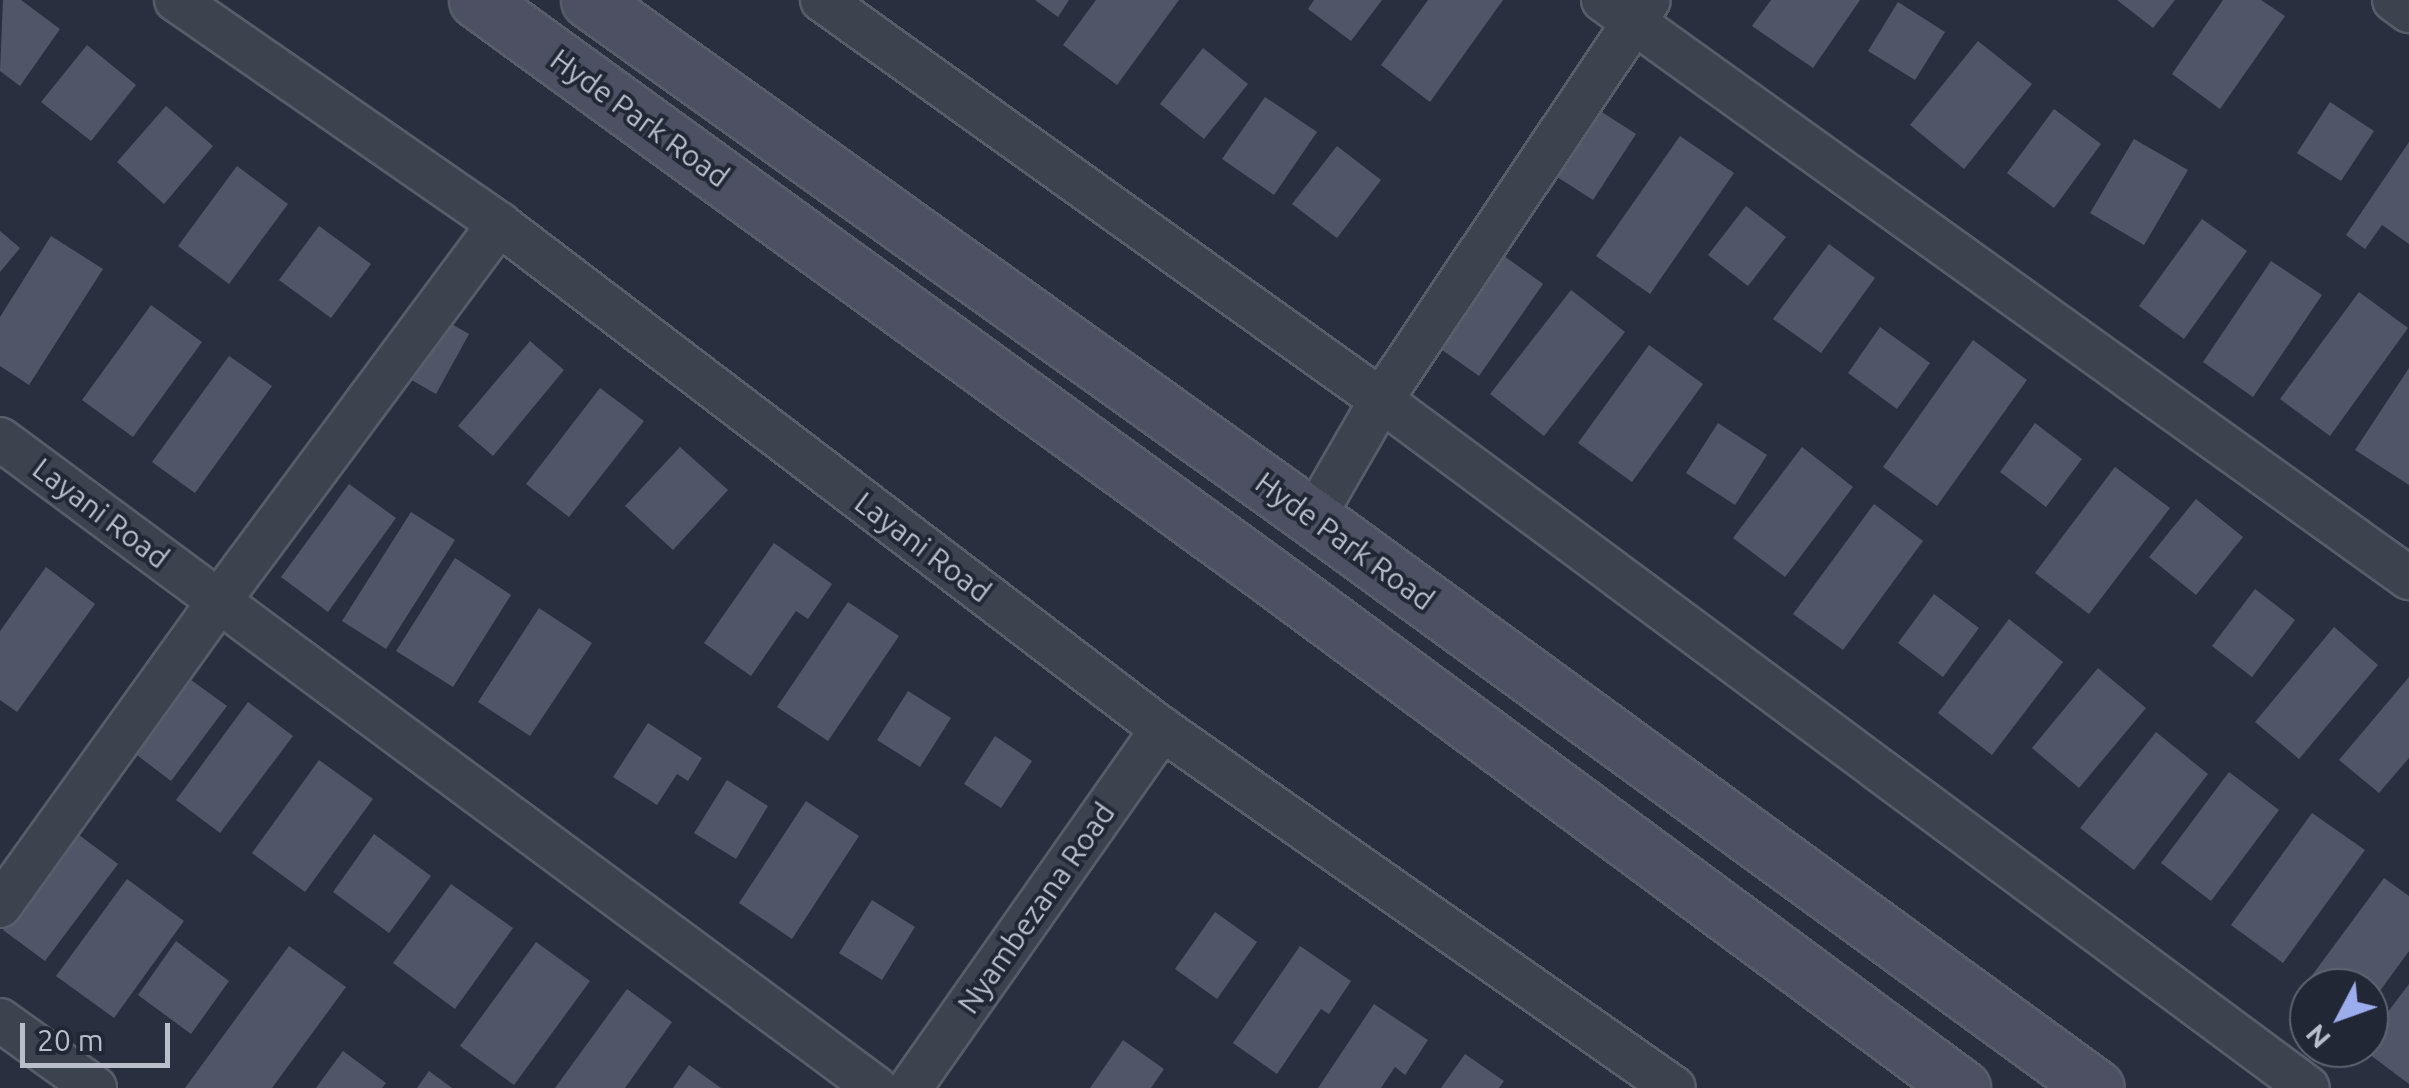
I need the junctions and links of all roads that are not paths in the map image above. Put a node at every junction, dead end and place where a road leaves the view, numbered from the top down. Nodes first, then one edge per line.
1 (176, 0) edge
2 (478, 0) edge
3 (589, 0) edge
4 (822, 0) edge
5 (2394, 0) edge
6 (1629, 7) edge
7 (2409, 11) edge
8 (498, 224) junction
9 (1381, 400) junction
10 (0, 439) edge
11 (1313, 518) junction
12 (2409, 578) edge
13 (218, 601) junction
14 (1162, 729) junction
15 (0, 906) edge
16 (0, 1020) edge
17 (95, 1088) edge
18 (876, 1088) edge
19 (910, 1088) edge
20 (1674, 1088) edge
21 (1962, 1088) edge
22 (2096, 1088) edge
23 (2308, 1088) edge

1 - 8 street, Layani Road
2 - 21 street, Hyde Park Road
3 - 11 street, Hyde Park Road
4 - 9 street
5 - 7 street
6 - 9 street
6 - 12 street
8 - 13 street
8 - 14 street, Layani Road
9 - 11 street
9 - 23 street
10 - 13 street, Layani Road
11 - 22 street, Hyde Park Road
13 - 15 street
13 - 18 street, Layani Road
14 - 19 street, Nyambezana Road
14 - 20 street, Layani Road
16 - 17 street

